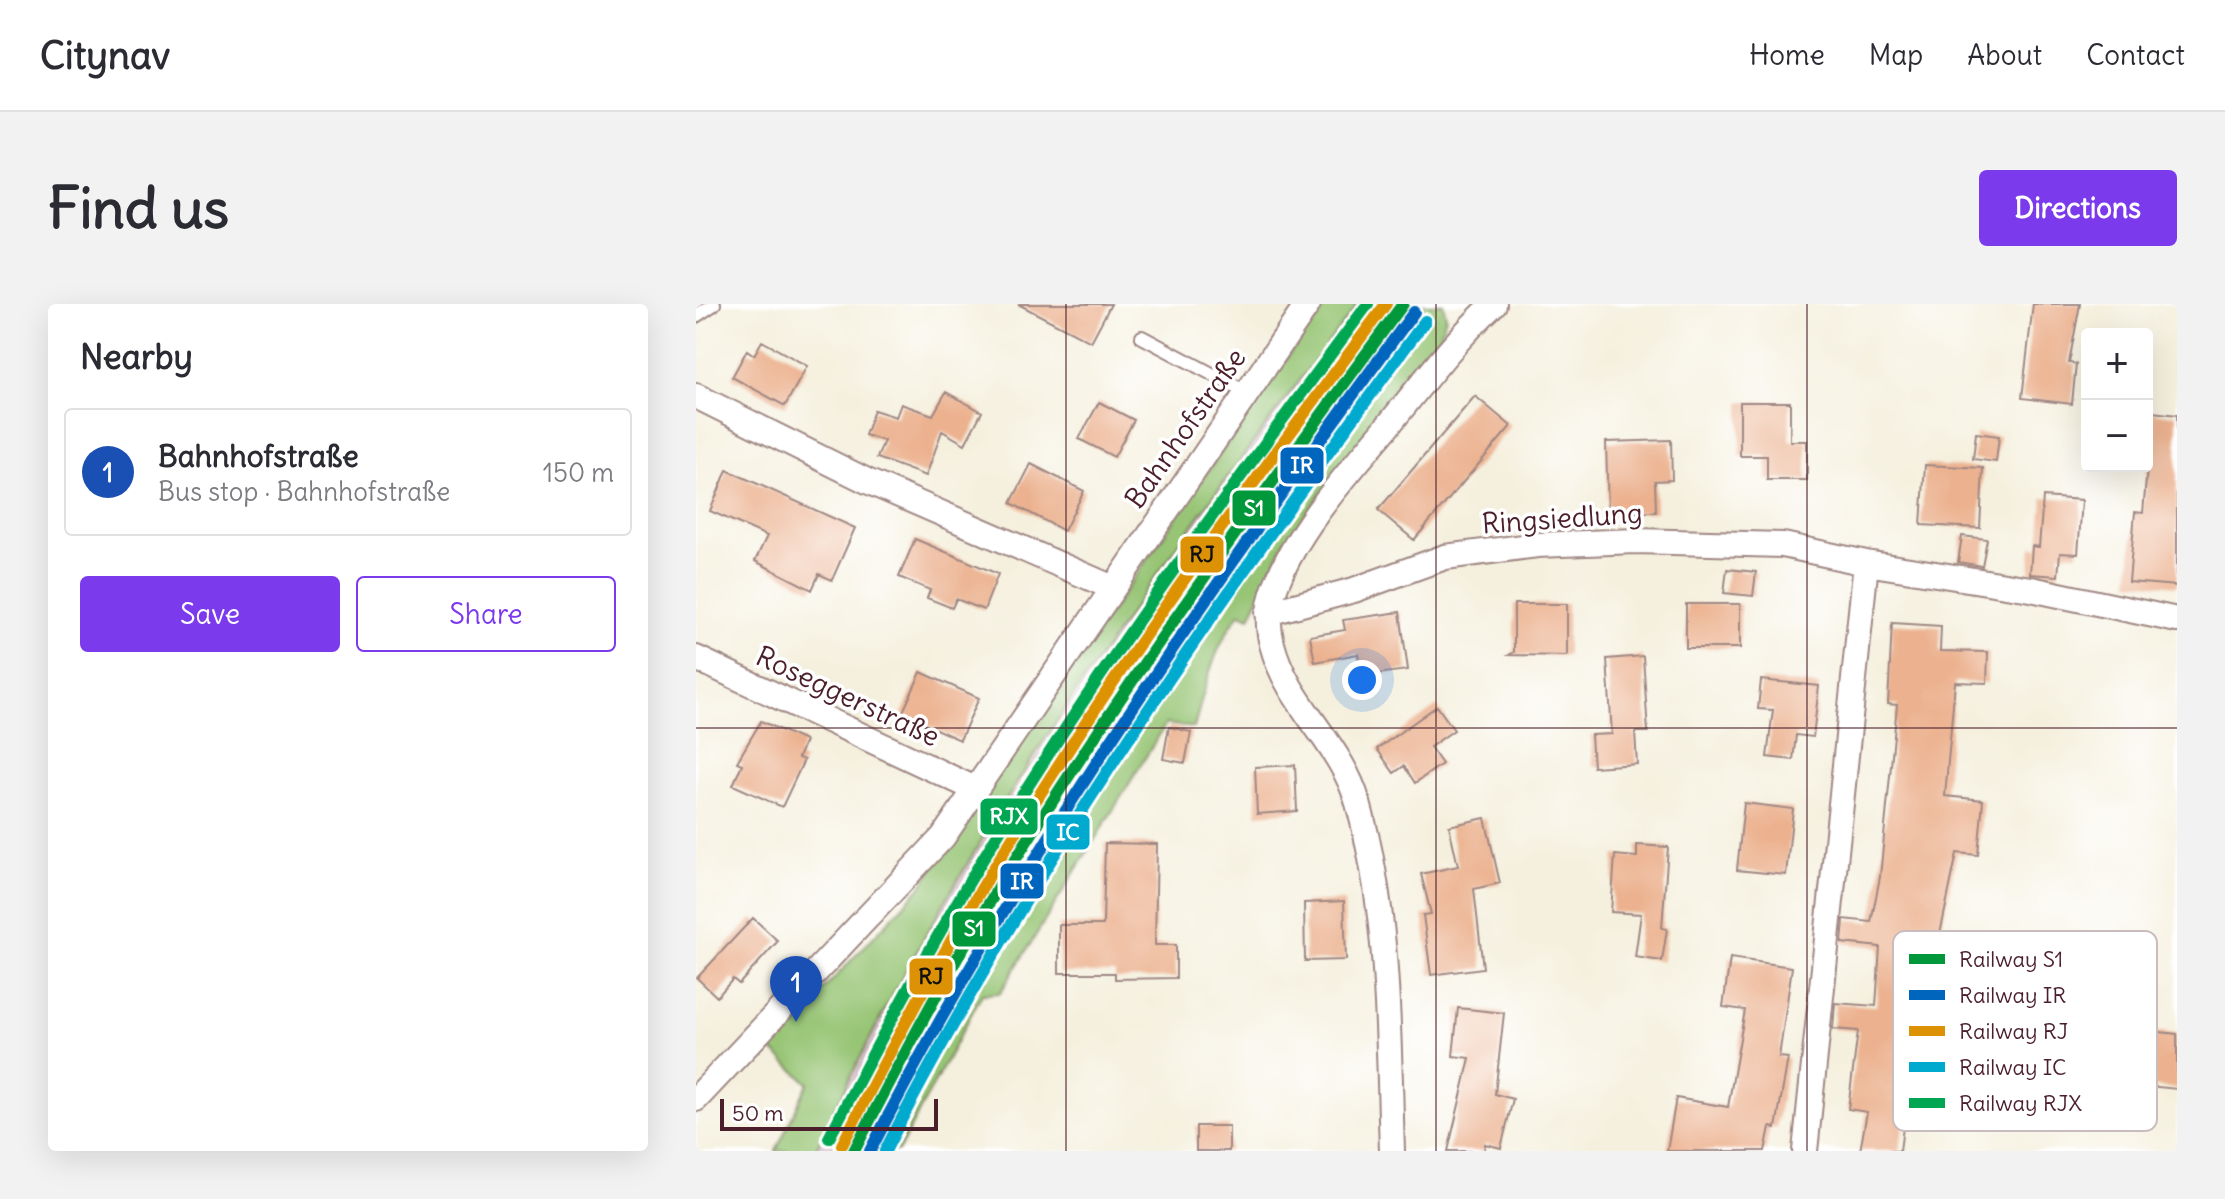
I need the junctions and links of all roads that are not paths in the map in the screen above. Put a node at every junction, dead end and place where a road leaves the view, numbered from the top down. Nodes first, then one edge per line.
1 (714, 304) edge
2 (1308, 304) edge
3 (1483, 307) edge
4 (696, 316) edge
5 (1142, 337) dead end
6 (1246, 392) junction
7 (696, 396) edge
8 (1866, 563) junction
9 (1111, 587) junction
10 (1268, 613) junction
11 (2177, 620) edge
12 (696, 658) edge
13 (973, 788) junction
14 (696, 1099) edge
15 (1392, 1151) edge
16 (1805, 1151) edge

1 - 4 lane
2 - 6 street, Bahnhofstraße
3 - 10 street
5 - 6 lane
6 - 9 street, Bahnhofstraße
7 - 9 street
8 - 10 street, Ringsiedlung
8 - 11 street, Ringsiedlung
8 - 16 street
9 - 13 street, Bahnhofstraße
10 - 15 street
12 - 13 street, Roseggerstraße
13 - 14 street, Bahnhofstraße

